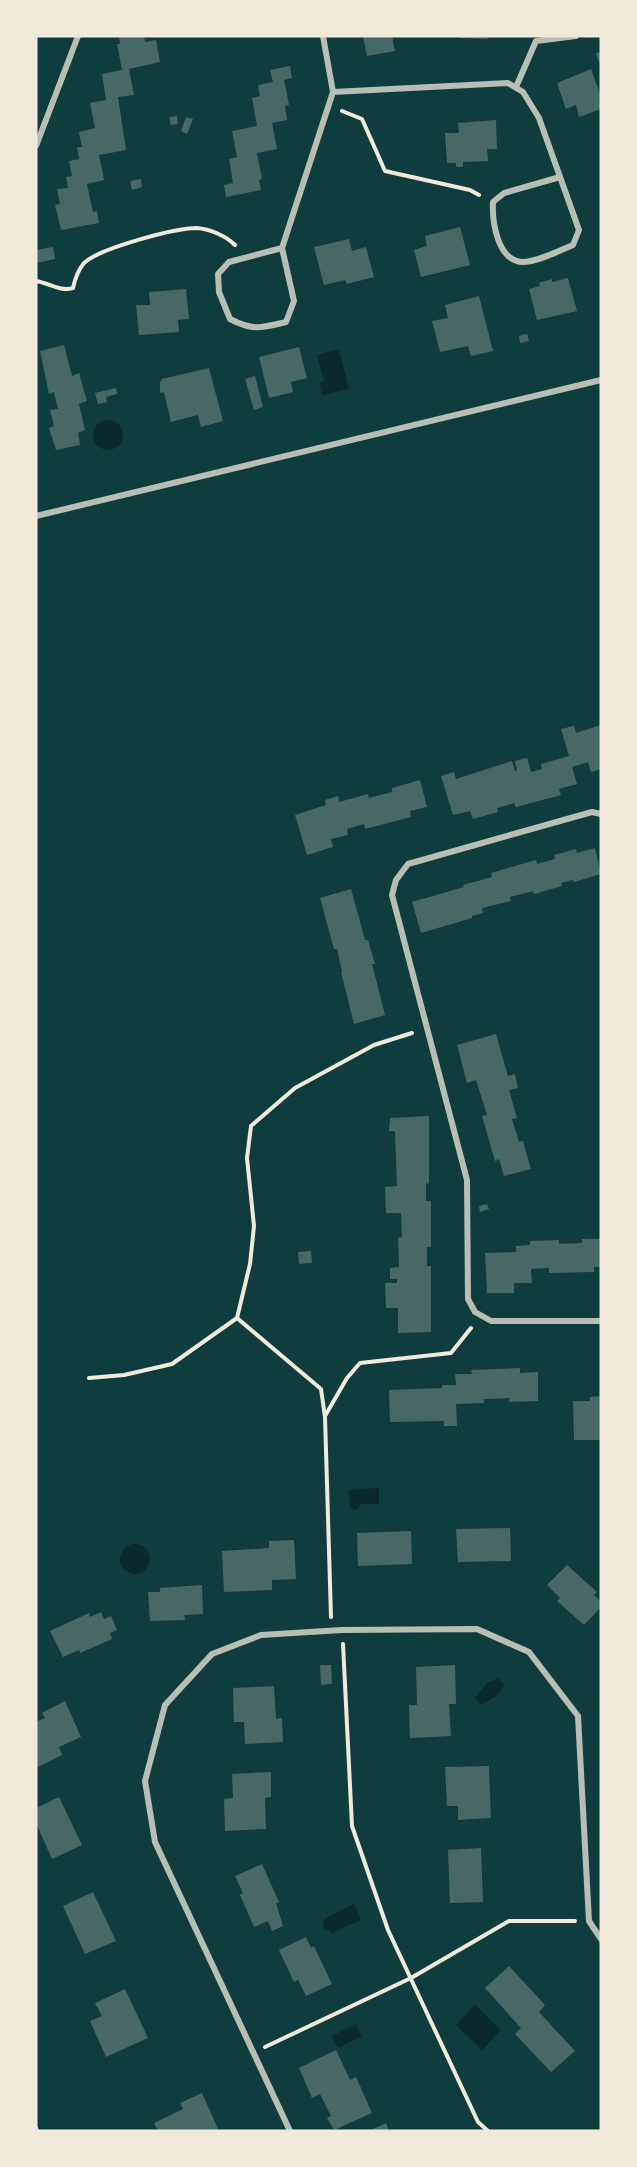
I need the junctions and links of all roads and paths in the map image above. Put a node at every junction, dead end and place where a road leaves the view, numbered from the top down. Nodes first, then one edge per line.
1 (77, 36) edge
2 (323, 36) edge
3 (576, 36) edge
4 (534, 39) edge
5 (516, 87) junction
6 (333, 92) junction
7 (329, 105) junction
8 (36, 146) edge
9 (560, 177) junction
10 (494, 202) junction
11 (282, 248) junction
12 (249, 257) junction
13 (36, 281) edge
14 (601, 380) edge
15 (36, 516) edge
16 (601, 814) edge
17 (428, 1029) junction
18 (481, 1316) junction
19 (237, 1318) junction
20 (601, 1321) edge
21 (89, 1378) dead end
22 (325, 1417) junction
23 (342, 1630) junction
24 (331, 1631) junction
25 (589, 1921) junction
26 (601, 1939) edge
27 (411, 1978) junction
28 (254, 2052) junction
29 (291, 2131) edge
30 (488, 2131) edge

1 - 8 street
2 - 6 street
3 - 4 street
4 - 5 street
5 - 6 street
5 - 9 street
6 - 7 street
7 - 10 path
7 - 11 street
9 - 10 street
9 - 10 street
11 - 12 street
11 - 12 street
12 - 13 path
14 - 15 street
16 - 17 street
17 - 18 street
17 - 19 path
18 - 20 street
18 - 22 path
19 - 21 path
19 - 22 path
22 - 24 path
23 - 24 street
23 - 25 street
23 - 27 path
24 - 28 street
25 - 26 street
25 - 27 path
27 - 28 path
27 - 30 path
28 - 29 street

